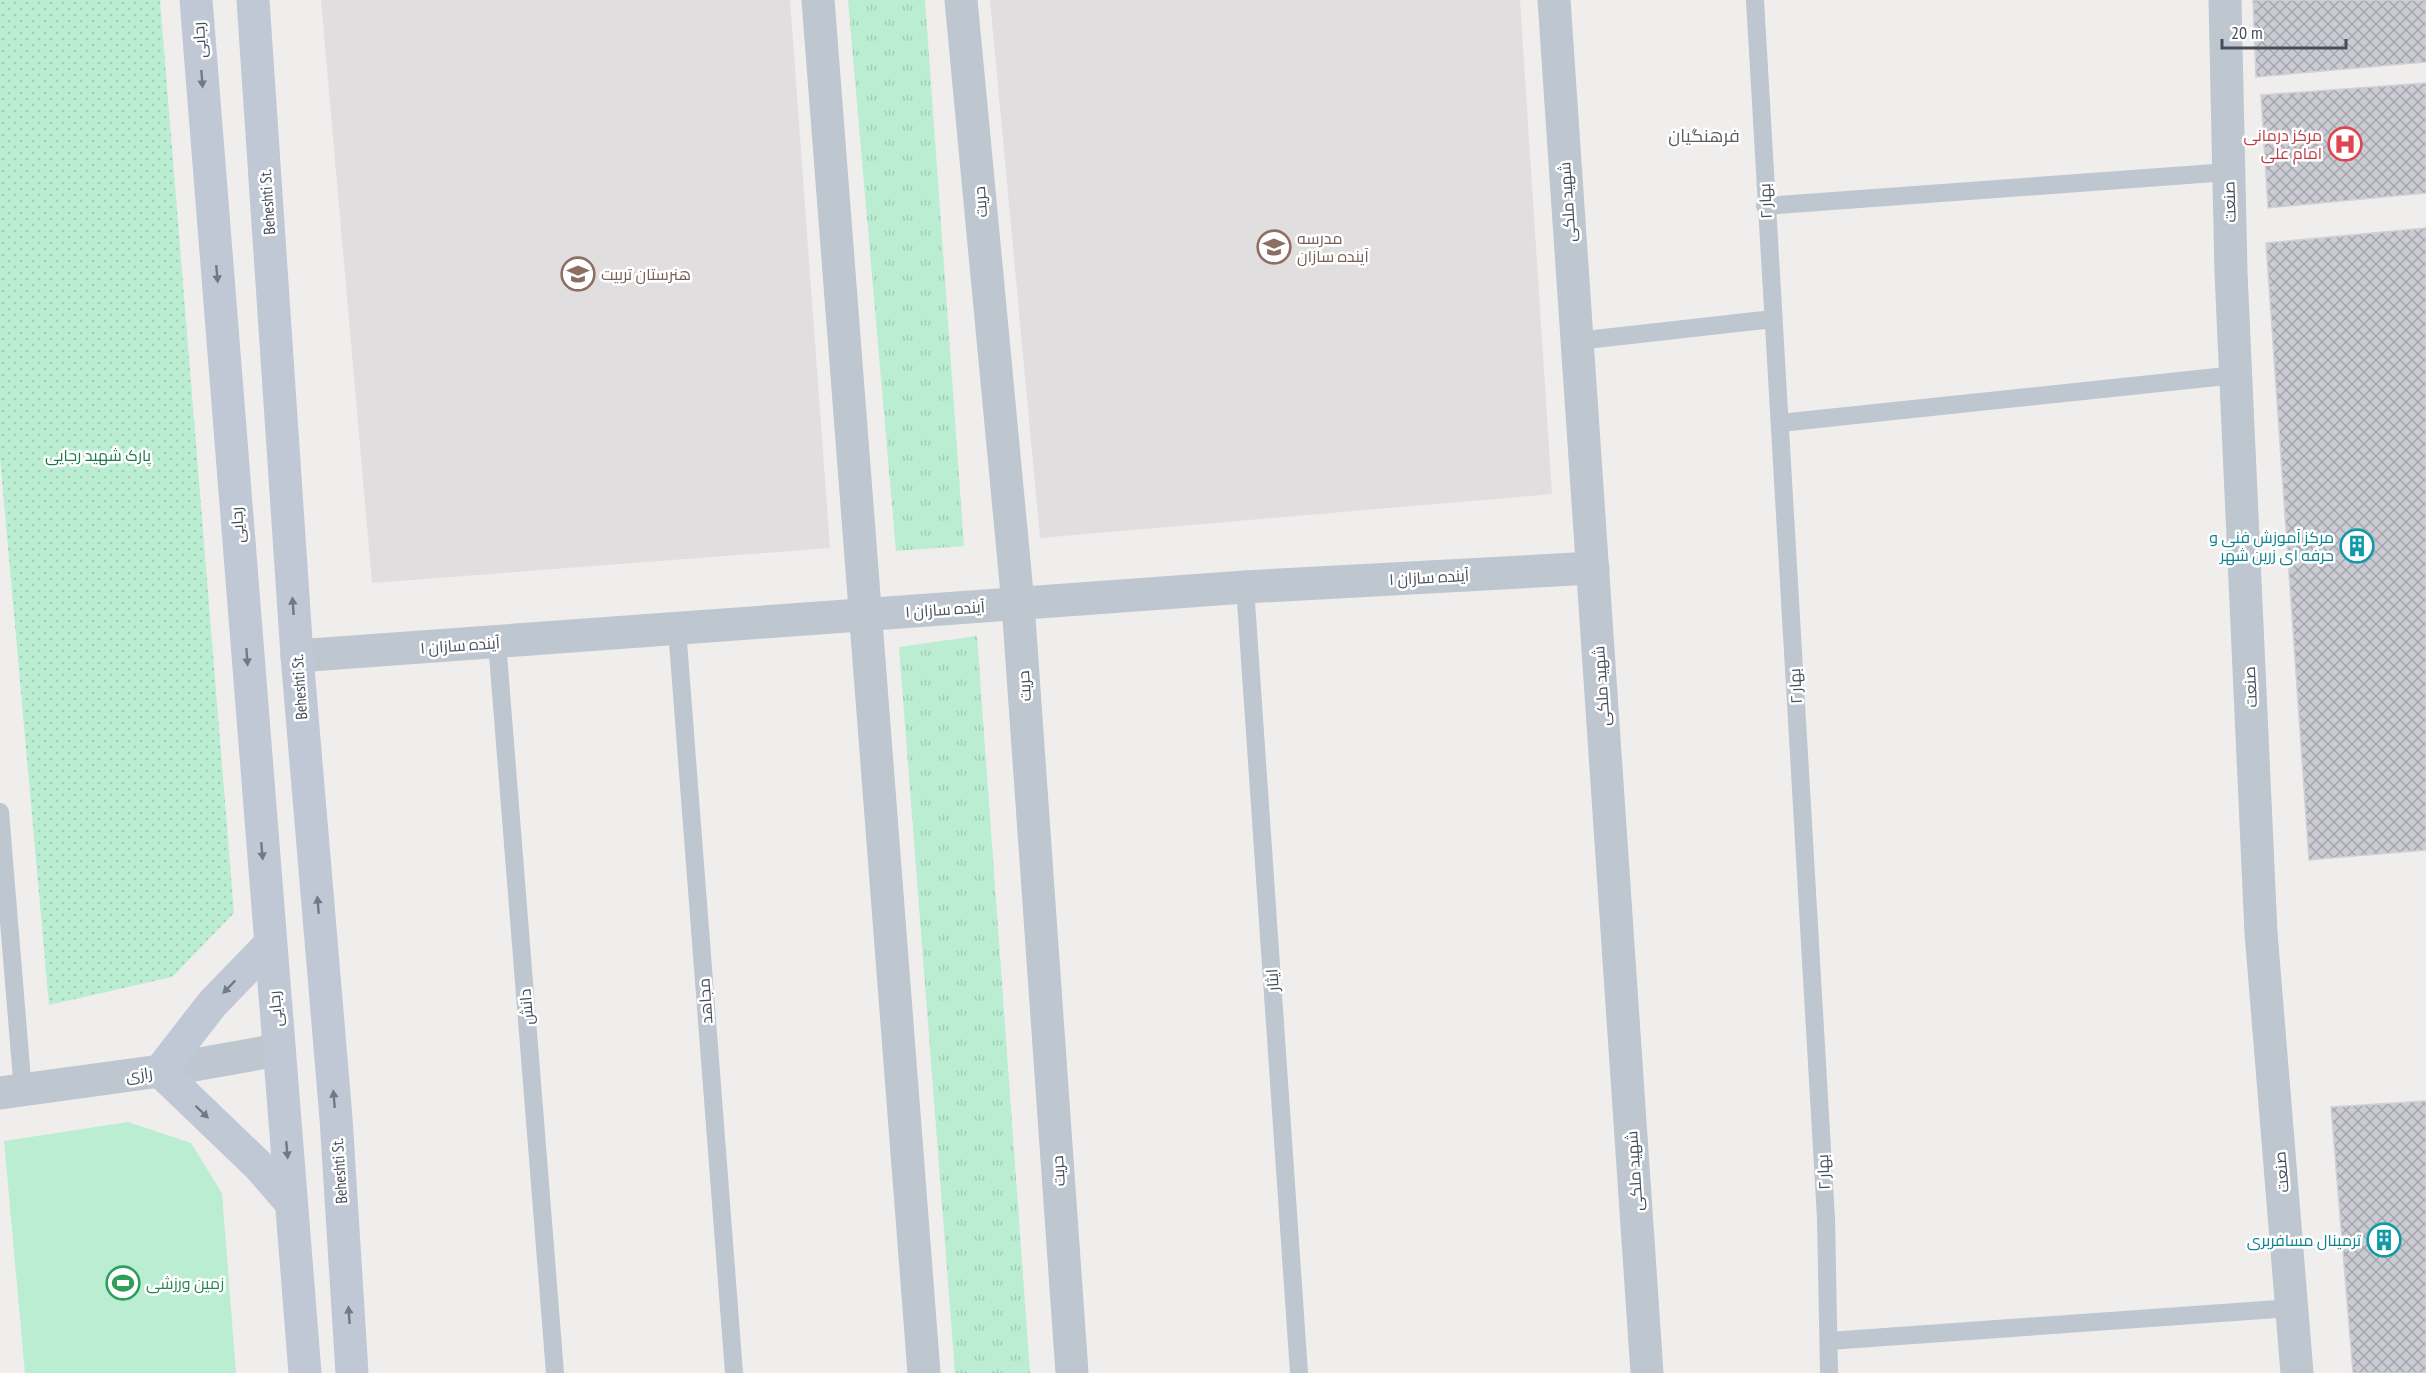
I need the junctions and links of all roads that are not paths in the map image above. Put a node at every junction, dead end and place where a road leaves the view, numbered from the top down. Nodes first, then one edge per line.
1 (196, 0) edge
2 (253, 0) edge
3 (818, 0) edge
4 (961, 0) edge
5 (1554, 0) edge
6 (1755, 0) edge
7 (2224, 0) edge
8 (2228, 172) junction
9 (1766, 206) junction
10 (1773, 319) junction
11 (1577, 341) junction
12 (2236, 375) junction
13 (1779, 423) junction
14 (283, 433) junction
15 (230, 438) junction
16 (1593, 568) junction
17 (1245, 587) junction
18 (1018, 604) junction
19 (867, 615) junction
20 (677, 629) junction
21 (497, 642) junction
22 (297, 656) junction
23 (0, 812) edge
24 (269, 945) junction
25 (330, 1048) junction
26 (278, 1050) junction
27 (160, 1071) junction
28 (11, 1092) edge
29 (291, 1203) junction
30 (2292, 1308) junction
31 (1829, 1341) junction
32 (305, 1373) edge
33 (352, 1373) edge
34 (555, 1373) edge
35 (734, 1373) edge
36 (924, 1373) edge
37 (1072, 1373) edge
38 (1299, 1373) edge
39 (1647, 1373) edge
40 (1829, 1373) edge
41 (2297, 1373) edge

1 -> 15 main road, رجایی
2 - 14 main road, Beheshti St.
3 - 19 street
4 - 18 street, حریت
5 - 11 street, شهید ملکی
6 - 9 lane, بهار ۲
7 - 8 street, صنعت
8 - 9 lane
8 - 12 street, صنعت
9 - 10 lane, بهار ۲
10 - 11 lane
10 - 13 lane, بهار ۲
11 - 16 street, شهید ملکی
12 - 13 lane
12 - 30 street, صنعت
13 - 31 lane, بهار ۲
14 - 15 main road
22 -> 14 main road, Beheshti St.
15 -> 24 main road, رجایی
16 - 17 street, آینده سازان ۱
16 - 39 street, شهید ملکی
17 - 18 street, آینده سازان ۱
17 - 38 lane, ایثار
18 - 19 street, آینده سازان ۱
18 - 37 street, حریت
19 - 20 street, آینده سازان ۱
19 - 36 street
20 - 21 street, آینده سازان ۱
20 - 35 lane, مجاهد
21 - 22 street, آینده سازان ۱
21 - 34 lane, دانش
25 -> 22 main road, Beheshti St.
23 - 28 lane
24 - 26 main road, رجایی
24 -> 27 main road
25 - 26 main road
33 -> 25 main road, Beheshti St.
26 - 27 street, رازی
26 -> 29 main road, رجایی
27 - 28 street, رازی
27 -> 29 main road
29 - 32 main road, رجایی
30 - 31 lane
30 - 41 street, صنعت
31 - 40 lane, بهار ۲

